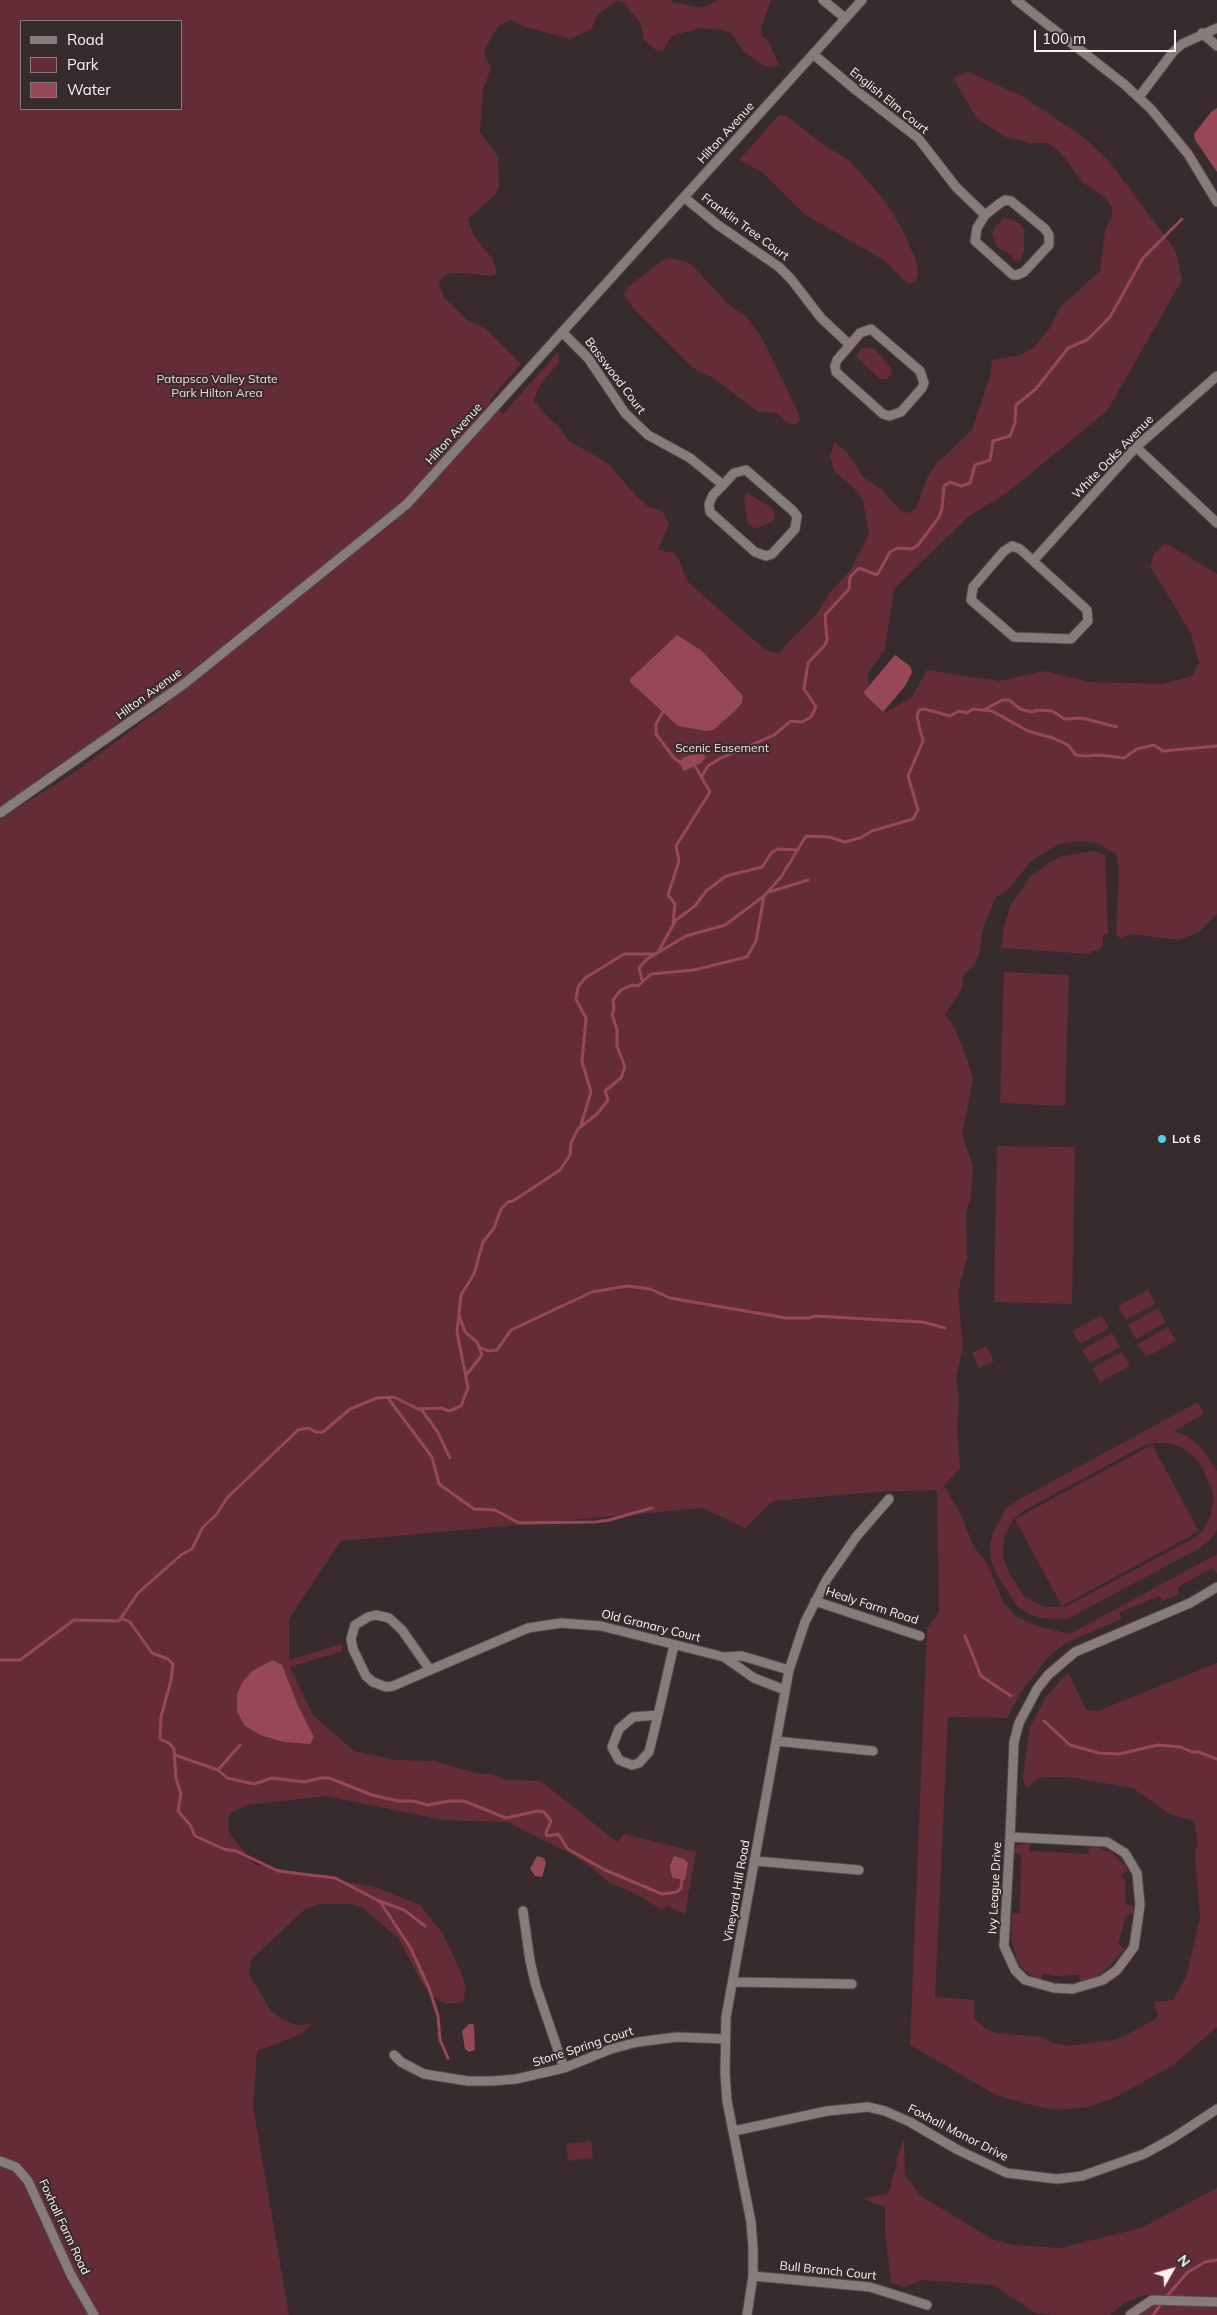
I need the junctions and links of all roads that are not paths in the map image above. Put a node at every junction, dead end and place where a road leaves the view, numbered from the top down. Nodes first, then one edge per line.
1 (823, 0) edge
2 (862, 0) edge
3 (1016, 0) edge
4 (845, 18) junction
5 (1217, 28) edge
6 (1202, 33) junction
7 (1217, 46) edge
8 (814, 54) junction
9 (1139, 97) junction
10 (685, 198) junction
11 (1217, 202) edge
12 (985, 215) junction
13 (562, 332) junction
14 (850, 345) junction
15 (1217, 376) edge
16 (1136, 447) junction
17 (723, 485) junction
18 (1217, 523) edge
19 (1033, 561) junction
20 (0, 813) edge
21 (888, 1499) dead end
22 (1217, 1587) edge
23 (815, 1601) junction
24 (920, 1636) dead end
25 (674, 1645) junction
26 (724, 1657) junction
27 (430, 1670) junction
28 (789, 1670) junction
29 (784, 1690) junction
30 (658, 1714) junction
31 (776, 1741) junction
32 (872, 1752) dead end
33 (1010, 1837) junction
34 (755, 1861) junction
35 (859, 1870) dead end
36 (523, 1911) dead end
37 (733, 1982) junction
38 (852, 1984) dead end
39 (726, 2039) junction
40 (394, 2055) dead end
41 (564, 2068) junction
42 (1217, 2108) edge
43 (734, 2131) junction
44 (0, 2161) edge
45 (753, 2276) junction
46 (1217, 2302) edge
47 (926, 2305) dead end
48 (94, 2315) edge
49 (747, 2315) edge
50 (1130, 2315) edge

1 - 4 street
2 - 4 street, Hilton Avenue
3 - 9 street
4 - 8 street, Hilton Avenue
5 - 6 street
6 - 7 street
6 - 9 street
8 - 10 street, Hilton Avenue
8 - 12 street, English Elm Court
9 - 11 street
10 - 13 street, Hilton Avenue
10 - 14 street, Franklin Tree Court
12 - 12 street
13 - 17 street, Basswood Court
13 - 20 street, Hilton Avenue
14 - 14 street
15 - 16 street, White Oaks Avenue
16 - 18 street
16 - 19 street, White Oaks Avenue
17 - 17 street
19 - 19 street
21 - 23 street, Vineyard Hill Road
22 - 33 street, Ivy League Drive
23 - 24 street, Healy Farm Road
23 - 28 street, Vineyard Hill Road
25 - 26 street, Old Granary Court
25 - 27 street, Old Granary Court
25 - 30 street
26 - 28 street, Old Granary Court
26 - 29 street, Old Granary Court
27 - 27 street, Old Granary Court
28 - 29 street, Vineyard Hill Road
29 - 31 street, Vineyard Hill Road
30 - 30 street
31 - 32 street
31 - 34 street, Vineyard Hill Road
33 - 33 street, Ivy League Drive
34 - 35 street
34 - 37 street, Vineyard Hill Road
36 - 41 street
37 - 38 street
37 - 39 street, Vineyard Hill Road
39 - 41 street, Stone Spring Court
39 - 43 street, Vineyard Hill Road
40 - 41 street, Stone Spring Court
42 - 43 street, Foxhall Manor Drive
43 - 45 street, Vineyard Hill Road
44 - 48 street, Foxhall Farm Road
45 - 47 street, Bull Branch Court
45 - 49 street, Vineyard Hill Road
46 - 50 street

